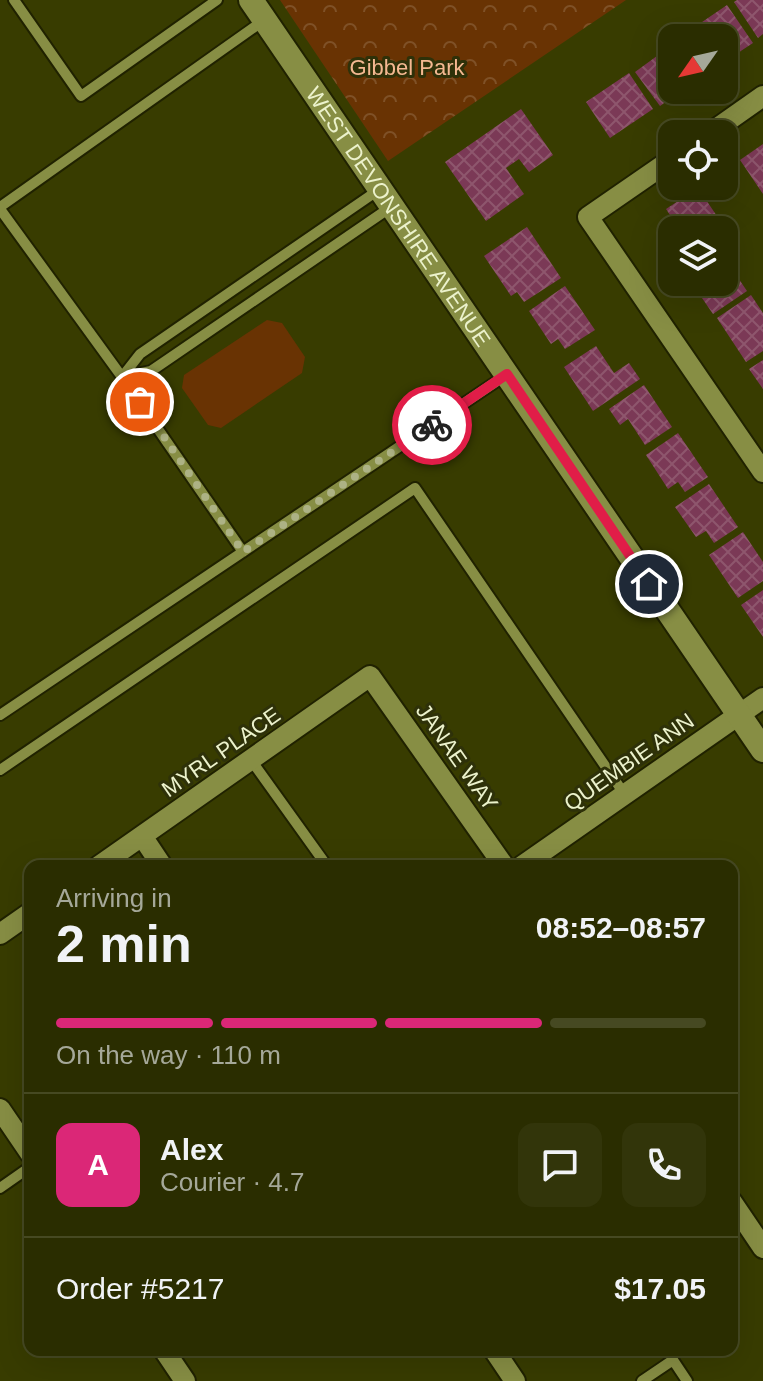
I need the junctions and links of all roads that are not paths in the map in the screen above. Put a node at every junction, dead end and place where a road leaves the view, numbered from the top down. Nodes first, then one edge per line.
1 (14, 0) edge
2 (217, 0) edge
3 (258, 10) edge
4 (763, 96) edge
5 (729, 120) edge
6 (658, 169) edge
7 (385, 198) junction
8 (0, 208) edge
9 (314, 234) junction
10 (326, 251) junction
11 (253, 276) junction
12 (264, 293) junction
13 (507, 374) junction
14 (122, 377) junction
15 (763, 472) edge
16 (243, 552) junction
17 (370, 676) joint
18 (763, 698) edge
19 (0, 715) edge
20 (739, 715) junction
21 (763, 750) edge
22 (251, 760) junction
23 (0, 770) edge
24 (625, 795) junction
25 (142, 836) junction
26 (108, 860) edge
27 (158, 860) edge
28 (323, 860) edge
29 (500, 860) edge
30 (531, 860) edge
31 (24, 917) edge
32 (0, 934) edge
33 (0, 1109) edge
34 (24, 1144) edge
35 (24, 1171) edge
36 (0, 1188) edge
37 (738, 1211) edge
38 (763, 1248) edge
39 (168, 1356) edge
40 (498, 1356) edge
41 (185, 1381) edge
42 (515, 1381) edge
43 (642, 1381) edge
44 (687, 1381) edge

1 - 2 lane
3 - 7 street, WEST DEVONSHIRE AVENUE
3 - 8 lane
4 - 5 street
6 - 15 street
7 - 9 lane
7 - 10 lane
7 - 13 street, WEST DEVONSHIRE AVENUE
8 - 14 lane
9 - 10 lane
9 - 11 lane
10 - 12 lane
11 - 12 lane
11 - 14 lane
12 - 14 lane
13 - 16 lane
13 - 20 street, WEST DEVONSHIRE AVENUE
14 - 16 lane
16 - 19 lane
17 - 22 street, MYRL PLACE
17 - 29 street, JANAE WAY
18 - 20 street, QUEMBIE ANN
20 - 21 street, WEST DEVONSHIRE AVENUE
20 - 24 street, QUEMBIE ANN
22 - 25 street, MYRL PLACE
22 - 28 lane
23 - 24 lane
24 - 30 street, QUEMBIE ANN
25 - 26 street, MYRL PLACE
25 - 27 street
31 - 32 street
33 - 34 street
35 - 36 lane
37 - 38 street
39 - 41 street
40 - 42 street
43 - 44 lane

